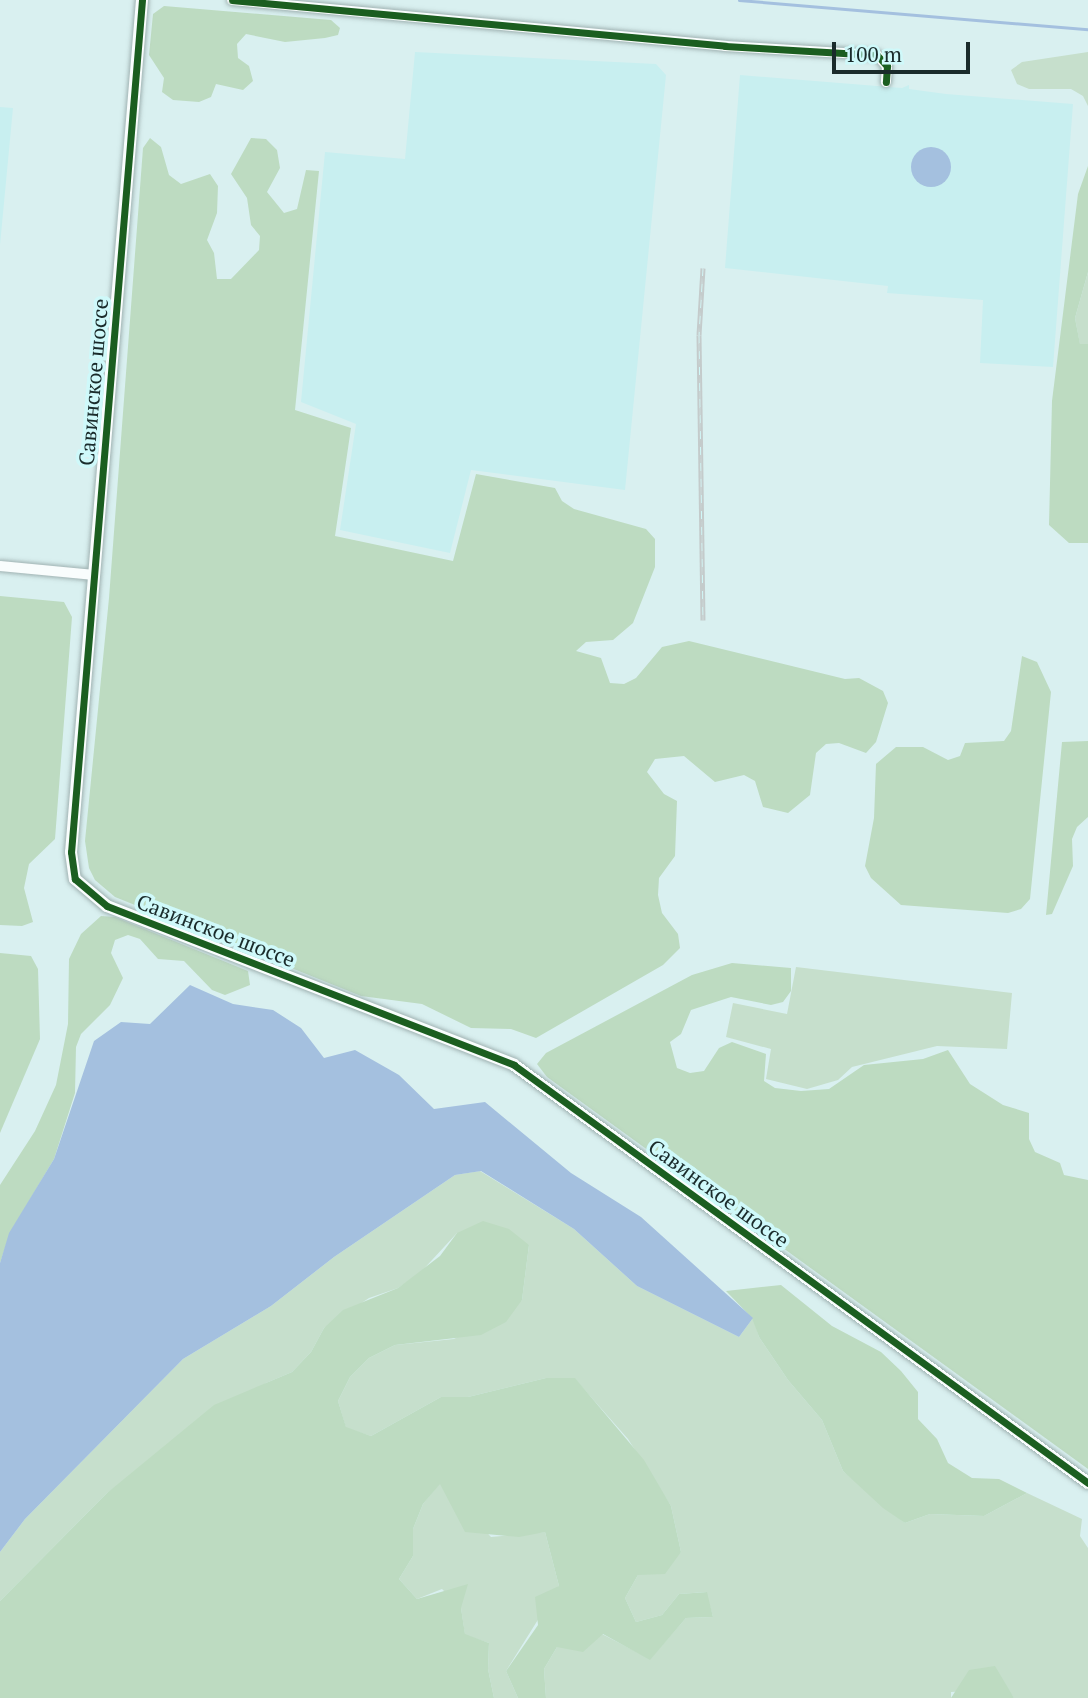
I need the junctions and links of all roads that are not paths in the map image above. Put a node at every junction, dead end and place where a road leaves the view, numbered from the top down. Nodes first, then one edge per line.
1 (142, 0) edge
2 (232, 0) edge
3 (886, 82) dead end
4 (0, 566) edge
5 (95, 575) junction
6 (1088, 1483) edge

1 - 5 street, Савинское шоссе
2 - 3 street
4 - 5 street
5 - 6 street, Савинское шоссе

